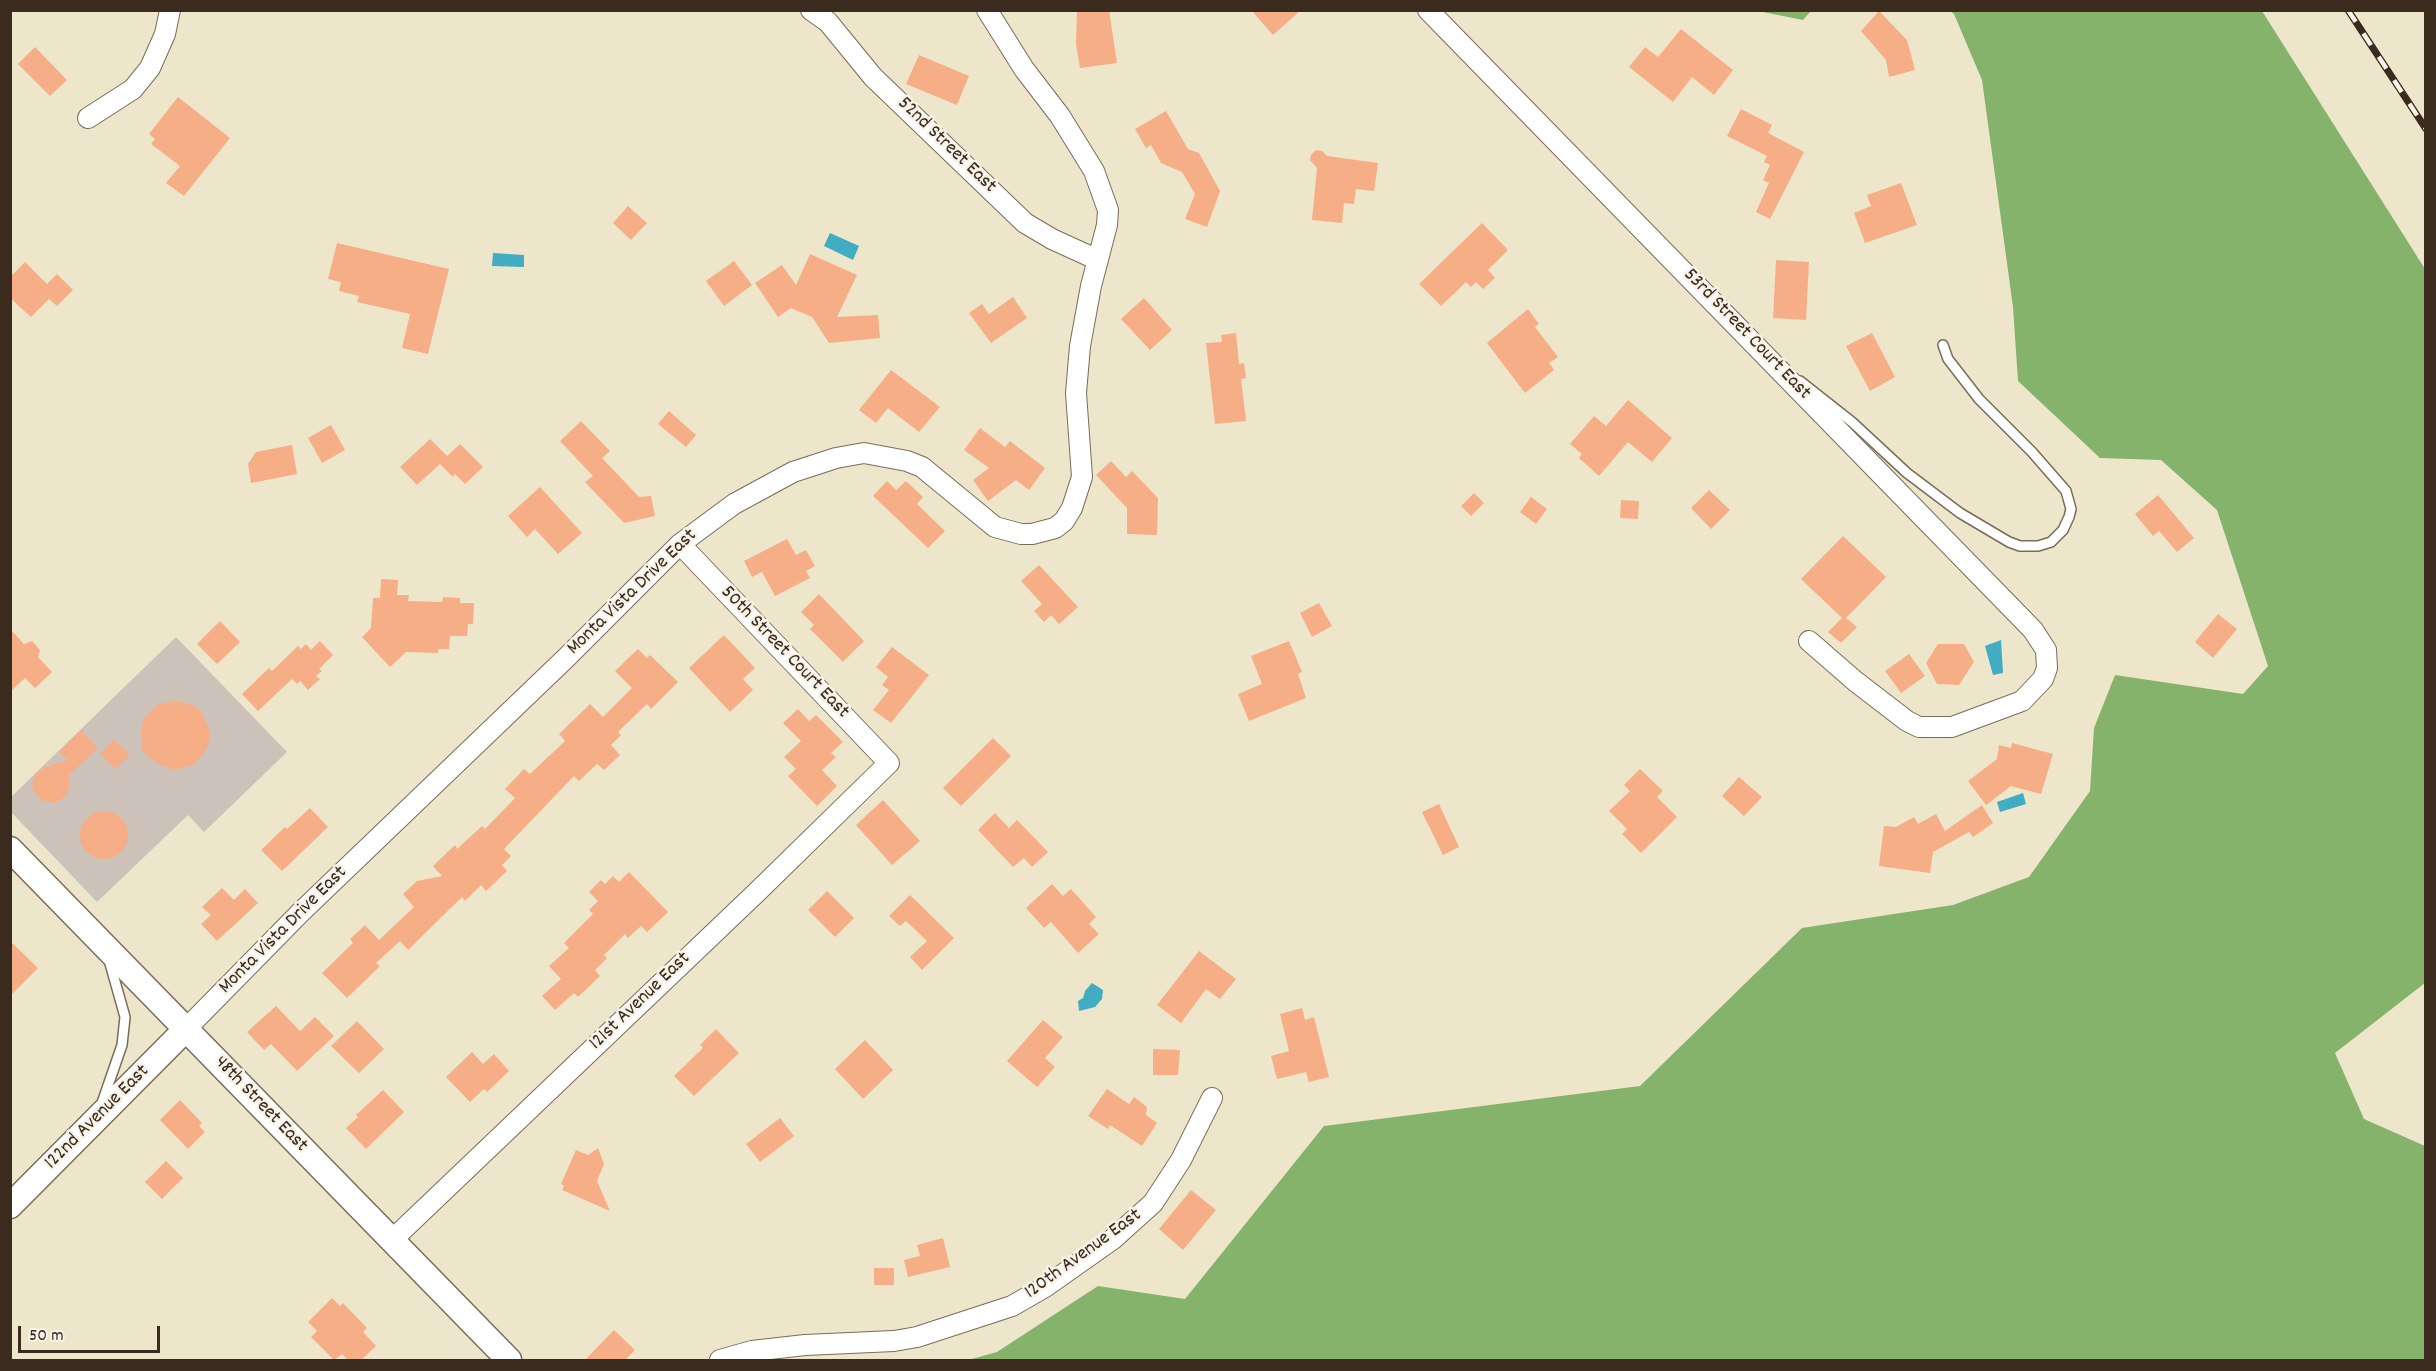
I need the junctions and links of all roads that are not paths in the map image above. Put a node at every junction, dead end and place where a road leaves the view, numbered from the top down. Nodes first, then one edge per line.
1 (170, 10) edge
2 (811, 10) edge
3 (987, 10) edge
4 (1428, 10) edge
5 (88, 118) dead end
6 (1098, 260) junction
7 (1943, 345) dead end
8 (1784, 374) junction
9 (680, 544) junction
10 (1809, 641) dead end
11 (889, 763) joint
12 (10, 849) edge
13 (106, 947) junction
14 (186, 1029) junction
15 (1212, 1098) dead end
16 (94, 1122) junction
17 (10, 1206) edge
18 (392, 1240) junction
19 (509, 1360) edge
20 (720, 1360) edge

1 - 5 street
2 - 6 street, 52nd Street East
3 - 6 street, Monta Vista Drive East
4 - 8 street, 53rd Street Court East
6 - 9 street, Monta Vista Drive East
7 - 8 lane
8 - 10 street, 53rd Street Court East
9 - 11 street, 50th Street Court East
9 - 14 street, Monta Vista Drive East
11 - 18 street, 121st Avenue East
12 - 13 street, 48th Street East
13 - 14 street, 48th Street East
13 - 16 lane
14 - 16 street, 122nd Avenue East
14 - 18 street, 48th Street East
15 - 20 street, 120th Avenue East
16 - 17 street, 122nd Avenue East
18 - 19 street, 48th Street East

